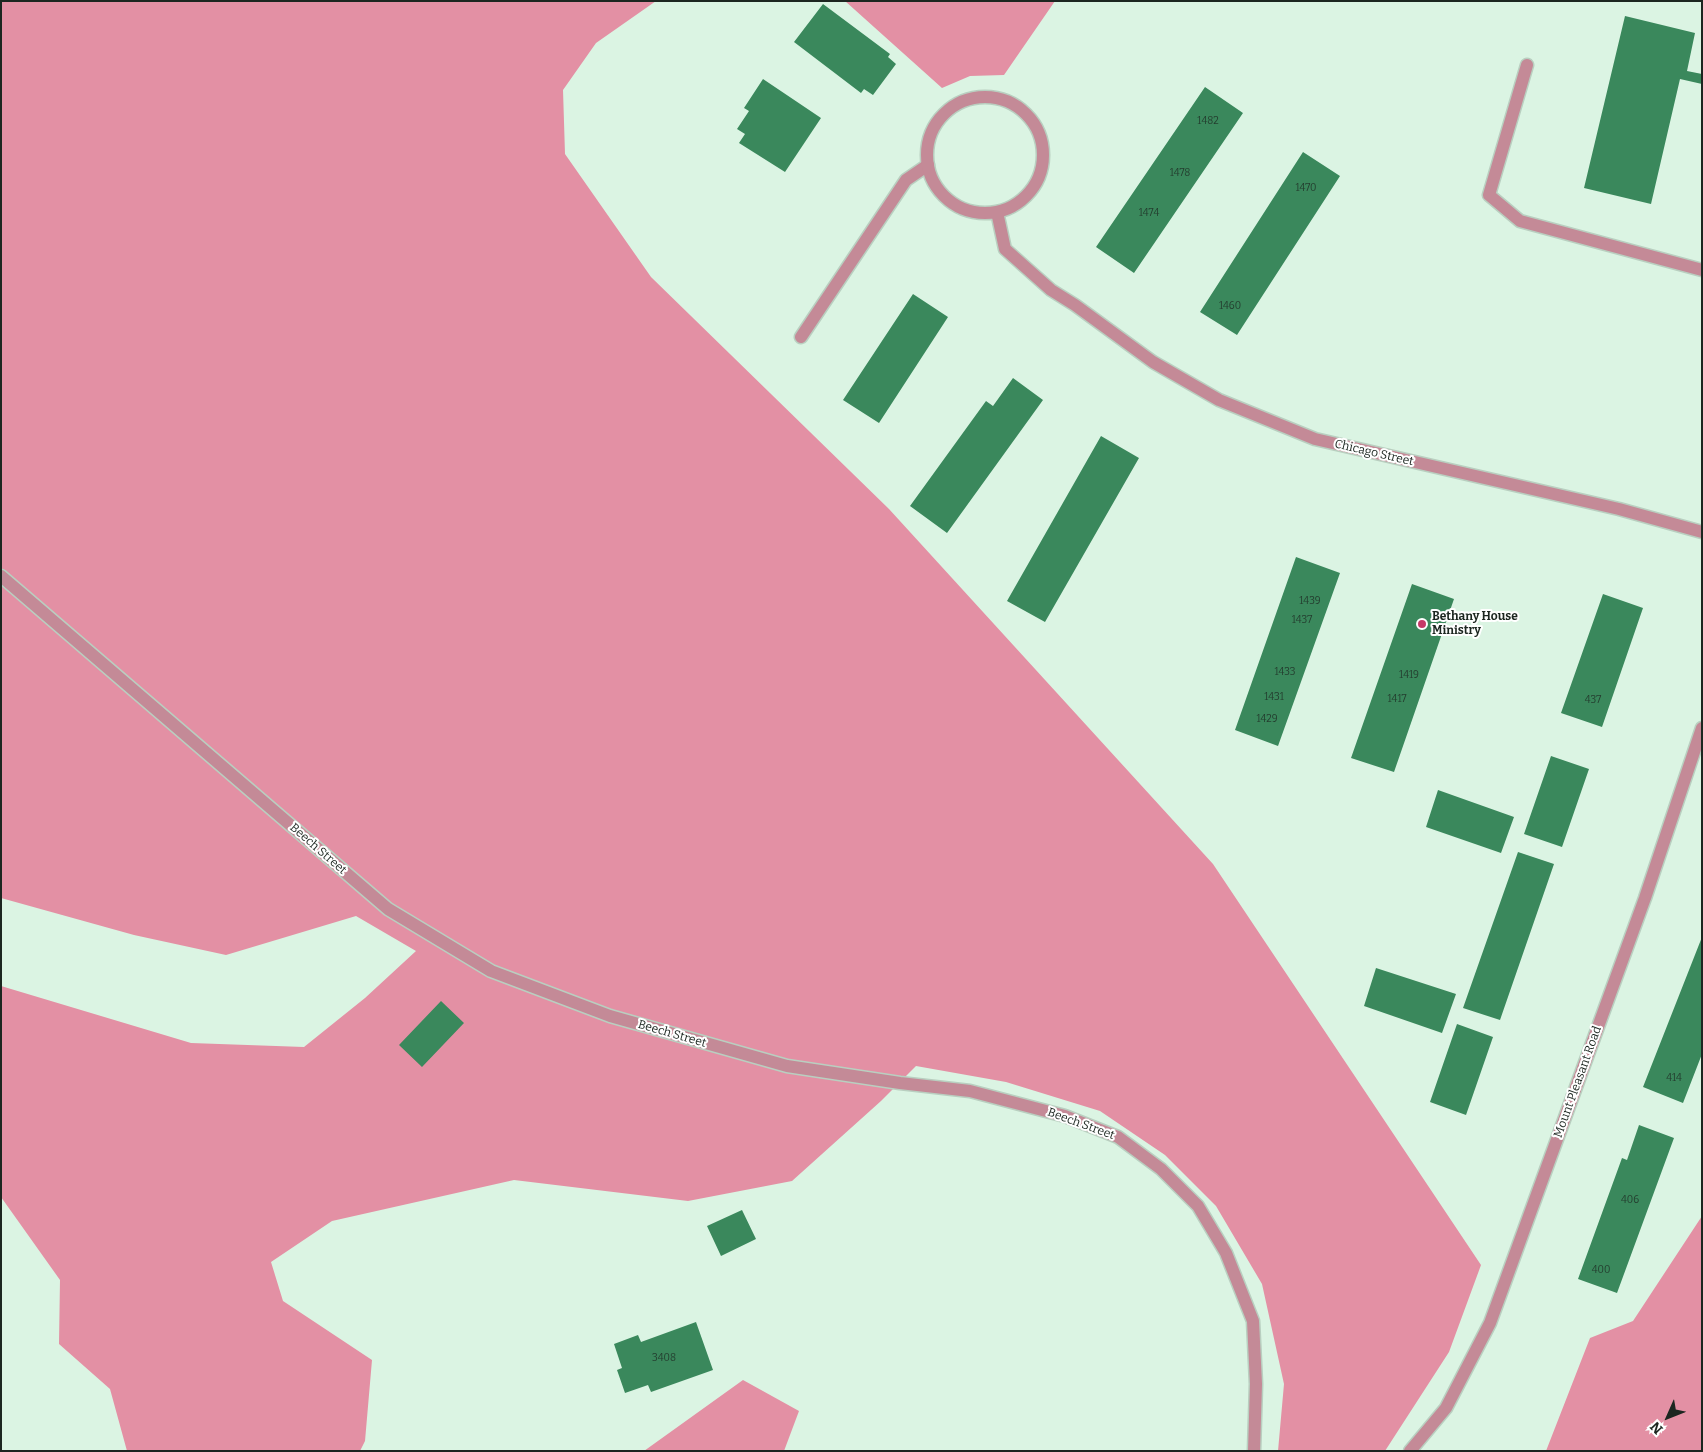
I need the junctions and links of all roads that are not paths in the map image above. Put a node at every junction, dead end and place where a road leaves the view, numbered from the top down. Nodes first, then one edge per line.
1 (1527, 65) dead end
2 (928, 165) junction
3 (997, 212) junction
4 (1702, 270) edge
5 (801, 337) dead end
6 (1702, 532) edge
7 (1, 576) edge
8 (1702, 728) edge
9 (1432, 1426) junction
10 (1254, 1451) edge
11 (1410, 1451) edge
12 (1420, 1451) edge

1 - 4 street
2 - 3 street
2 - 3 street
2 - 5 street
3 - 6 street, Chicago Street
7 - 10 street, Beech Street
8 - 9 street, Mount Pleasant Road
9 - 11 street, Mount Pleasant Road
9 - 12 street, Mount Pleasant Road

